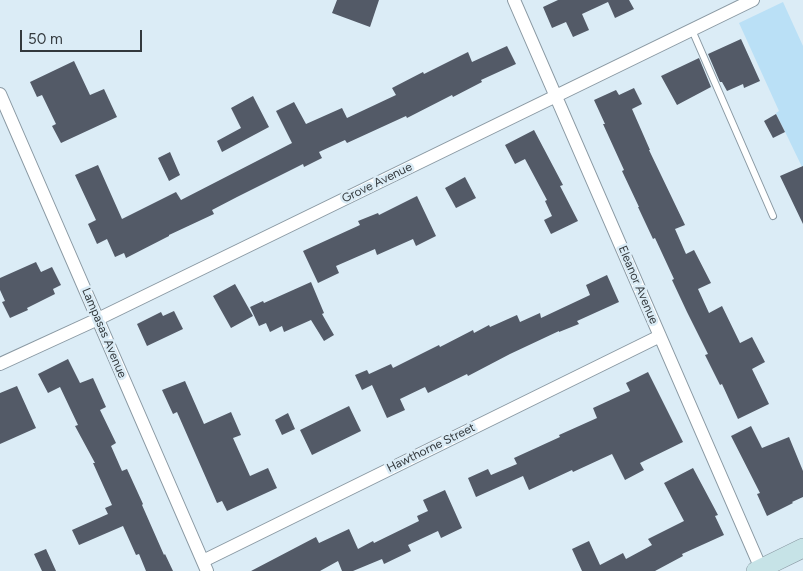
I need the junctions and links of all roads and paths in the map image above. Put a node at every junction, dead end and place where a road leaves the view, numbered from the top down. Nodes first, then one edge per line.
1 (514, 0) edge
2 (753, 0) edge
3 (692, 30) junction
4 (0, 94) edge
5 (555, 96) junction
6 (773, 216) dead end
7 (98, 319) junction
8 (660, 336) junction
9 (0, 364) edge
10 (803, 548) edge
11 (205, 566) edge
12 (760, 570) edge

1 - 5 street, Eleanor Avenue
2 - 3 street, Grove Avenue
3 - 5 street, Grove Avenue
3 - 6 lane
4 - 7 street, Lampasas Avenue
5 - 7 street, Grove Avenue
5 - 8 street, Eleanor Avenue
7 - 9 street, Grove Avenue
7 - 11 street, Lampasas Avenue
8 - 11 street, Hawthorne Street
8 - 12 street, Eleanor Avenue
10 - 12 main road

